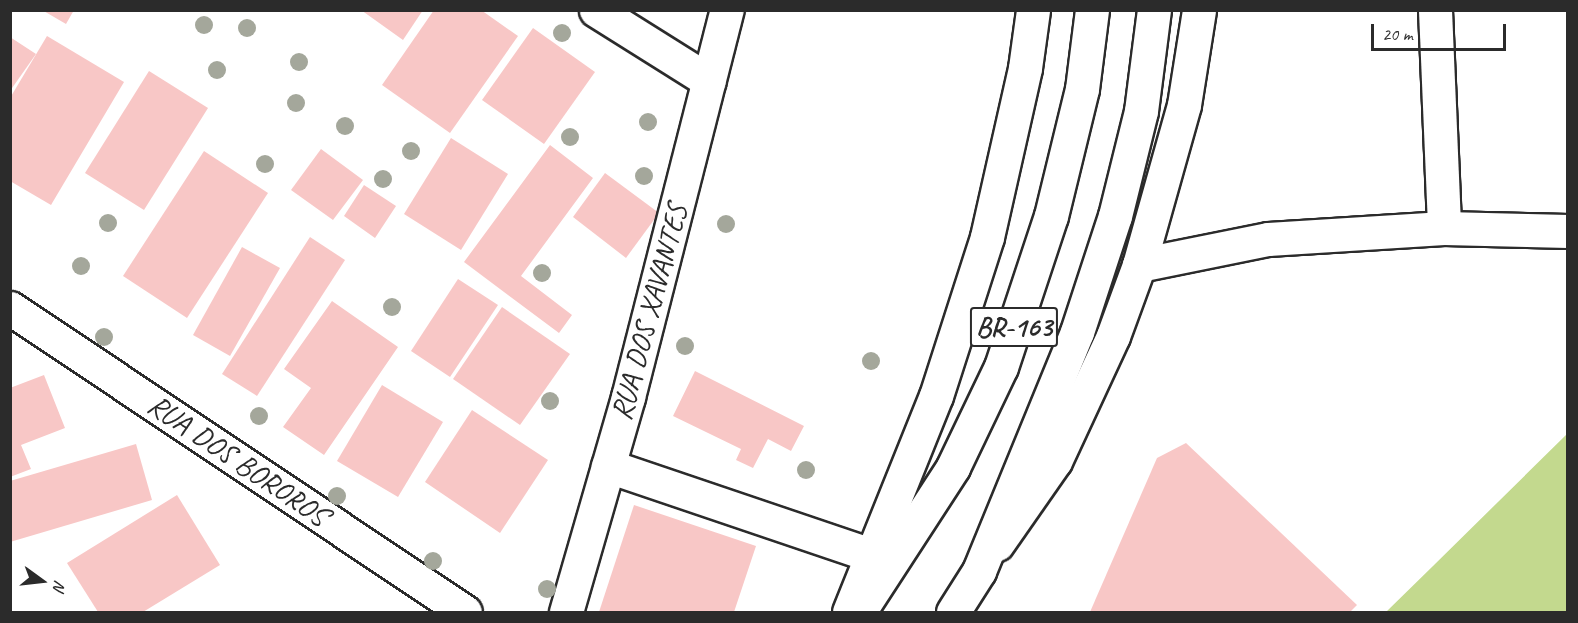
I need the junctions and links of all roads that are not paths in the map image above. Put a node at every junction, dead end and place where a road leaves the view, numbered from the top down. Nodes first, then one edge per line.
1 (596, 10) edge
2 (727, 10) edge
3 (1033, 10) edge
4 (1092, 10) edge
5 (1154, 10) edge
6 (1199, 10) edge
7 (1435, 10) edge
8 (709, 81) junction
9 (1444, 228) junction
10 (1568, 231) edge
11 (1139, 265) junction
12 (10, 308) edge
13 (608, 466) junction
14 (871, 555) junction
15 (980, 571) junction
16 (465, 612) edge
17 (566, 612) edge
18 (849, 612) edge
19 (859, 612) edge
20 (953, 612) edge

1 - 8 main road
2 - 8 main road, RUA DOS XAVANTES
3 - 14 main road
4 - 19 main road, BR-163
5 - 15 main road, BR-163
6 - 11 main road
7 - 9 main road
8 - 13 main road, RUA DOS XAVANTES
9 - 10 main road
9 - 11 main road
11 - 15 main road
12 - 16 main road, RUA DOS BOROROS
13 - 14 main road
13 - 17 main road, RUA DOS XAVANTES
14 - 18 main road
15 - 20 main road, BR-163

